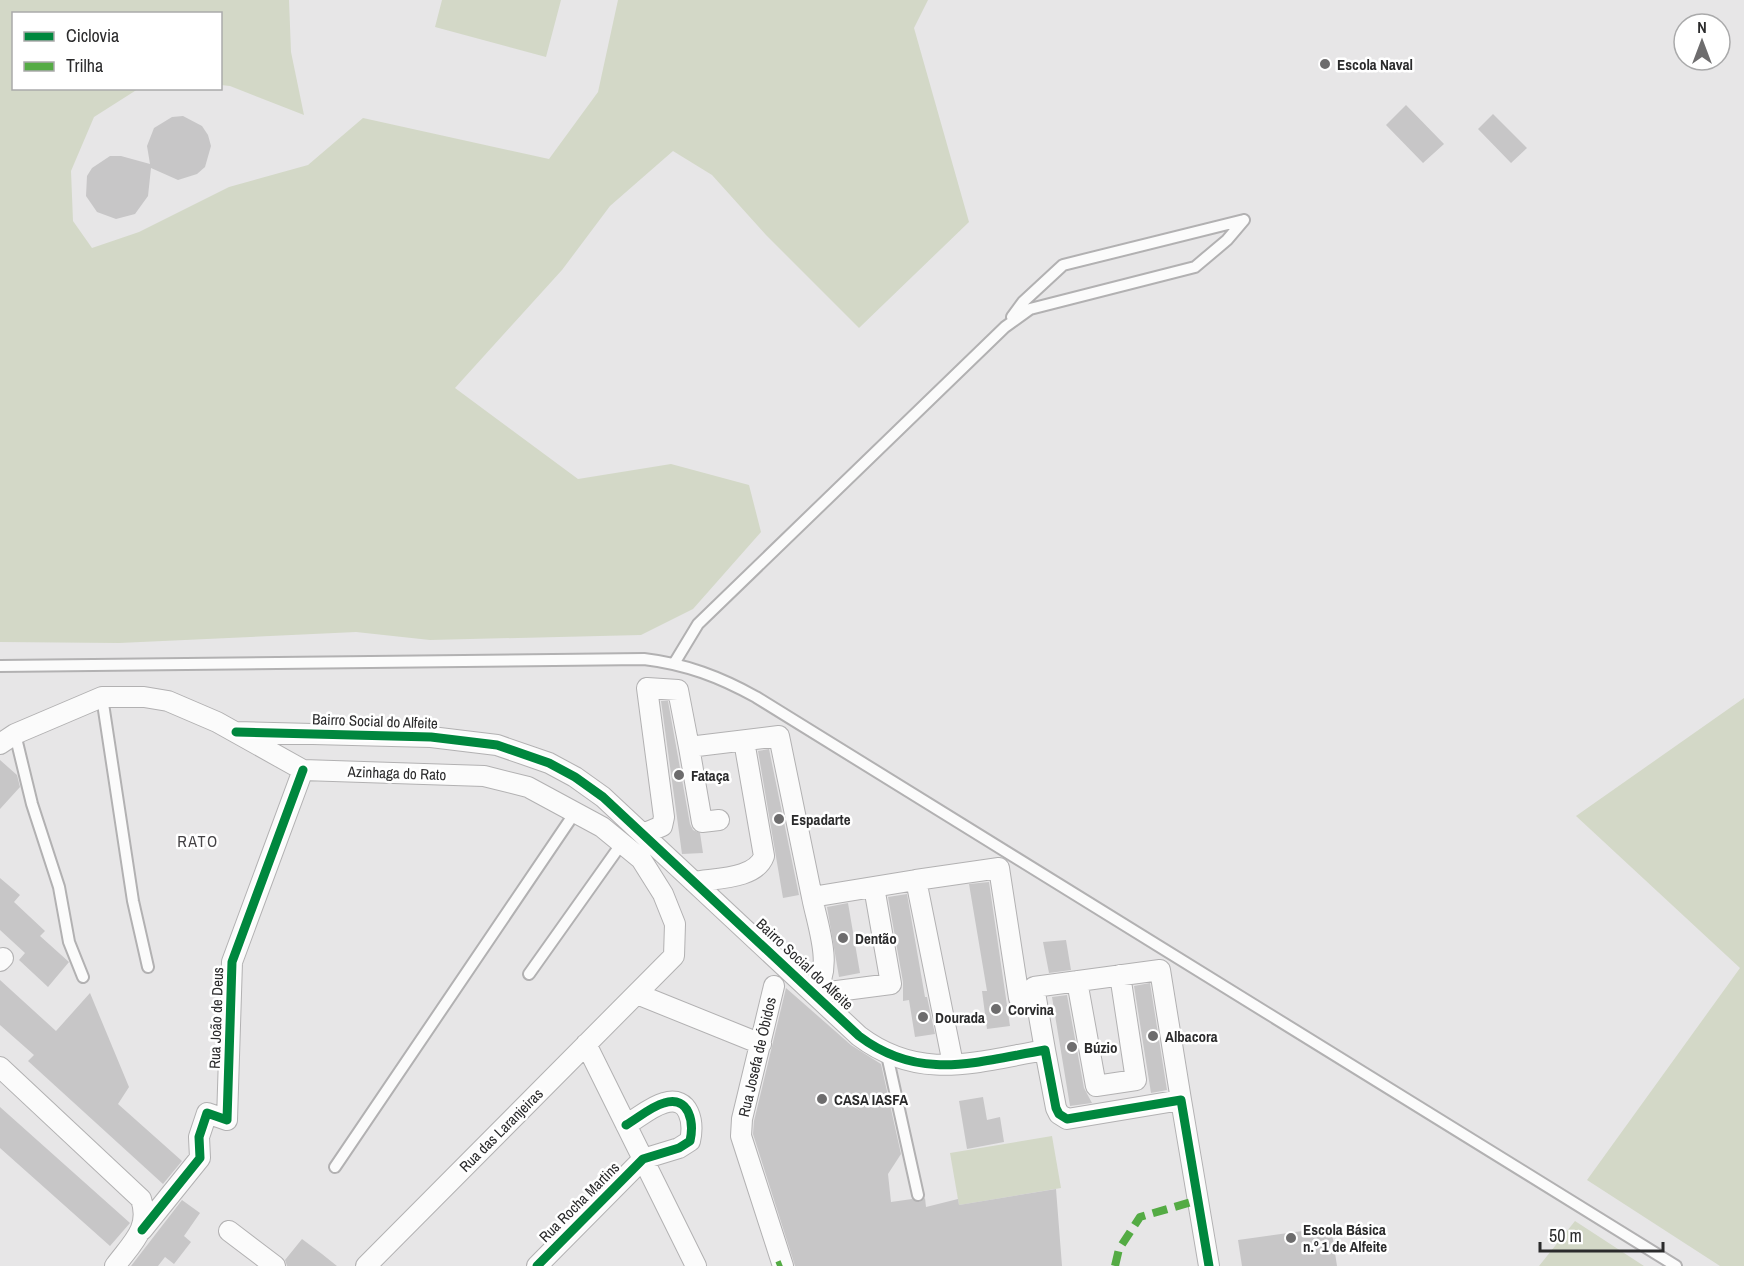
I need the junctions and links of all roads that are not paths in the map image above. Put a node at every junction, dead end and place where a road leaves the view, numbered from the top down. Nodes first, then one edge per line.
1 (1005, 327) junction
2 (675, 662) junction
3 (0, 666) edge
4 (102, 697) junction
5 (236, 732) junction
6 (8, 739) edge
7 (744, 741) junction
8 (689, 747) junction
9 (303, 770) junction
10 (576, 811) junction
11 (719, 820) dead end
12 (643, 834) junction
13 (622, 843) junction
14 (916, 880) junction
15 (694, 882) junction
16 (874, 887) junction
17 (812, 897) junction
18 (148, 967) dead end
19 (529, 974) dead end
20 (1120, 975) junction
21 (83, 977) dead end
22 (1077, 981) junction
23 (774, 986) dead end
24 (637, 994) junction
25 (814, 994) junction
26 (1019, 998) dead end
27 (586, 1044) junction
28 (761, 1044) junction
29 (1045, 1050) junction
30 (887, 1055) junction
31 (953, 1064) junction
32 (0, 1067) edge
33 (1181, 1100) junction
34 (626, 1125) junction
35 (643, 1159) junction
36 (335, 1167) dead end
37 (918, 1196) dead end
38 (142, 1230) junction
39 (229, 1231) dead end
40 (781, 1265) edge
41 (115, 1266) edge
42 (275, 1266) edge
43 (366, 1266) edge
44 (537, 1266) edge
45 (696, 1266) edge
46 (1209, 1266) edge
47 (1676, 1266) edge

1 - 1 lane
1 - 2 lane
2 - 3 lane
2 - 47 lane
4 - 5 street, Azinhaga do Rato
4 - 6 street, Azinhaga do Rato
4 - 18 lane
5 - 9 street, Azinhaga do Rato
5 - 12 street, Bairro Social do Alfeite
6 - 21 lane
7 - 8 street, Bairro Social do Alfeite
7 - 15 street
7 - 17 street, Bairro Social do Alfeite
8 - 11 street
8 - 12 street
9 - 10 street, Azinhaga do Rato
9 - 38 street, Rua João de Deus
10 - 13 street, Azinhaga do Rato
10 - 36 lane
12 - 15 street, Bairro Social do Alfeite
13 - 19 lane
13 - 24 street, Azinhaga do Rato
14 - 16 street
14 - 26 street
14 - 31 street
15 - 25 street, Bairro Social do Alfeite
16 - 17 street
16 - 25 street, Bairro Social do Alfeite
17 - 25 street, Bairro Social do Alfeite
20 - 22 street
20 - 22 street
20 - 33 street
22 - 29 street
23 - 28 street, Rua Josefa de Óbidos
24 - 27 street, Rua das Laranjeiras
24 - 28 street
25 - 30 street, Bairro Social do Alfeite
27 - 34 street
27 - 43 street, Rua das Laranjeiras
28 - 40 street, Rua Josefa de Óbidos
29 - 31 street, Bairro Social do Alfeite
29 - 33 street
30 - 31 street, Bairro Social do Alfeite
30 - 37 lane
32 - 38 street
33 - 46 street
34 - 35 street
34 - 35 street
35 - 44 street, Rua Rocha Martins
35 - 45 street
38 - 41 street
39 - 42 street

